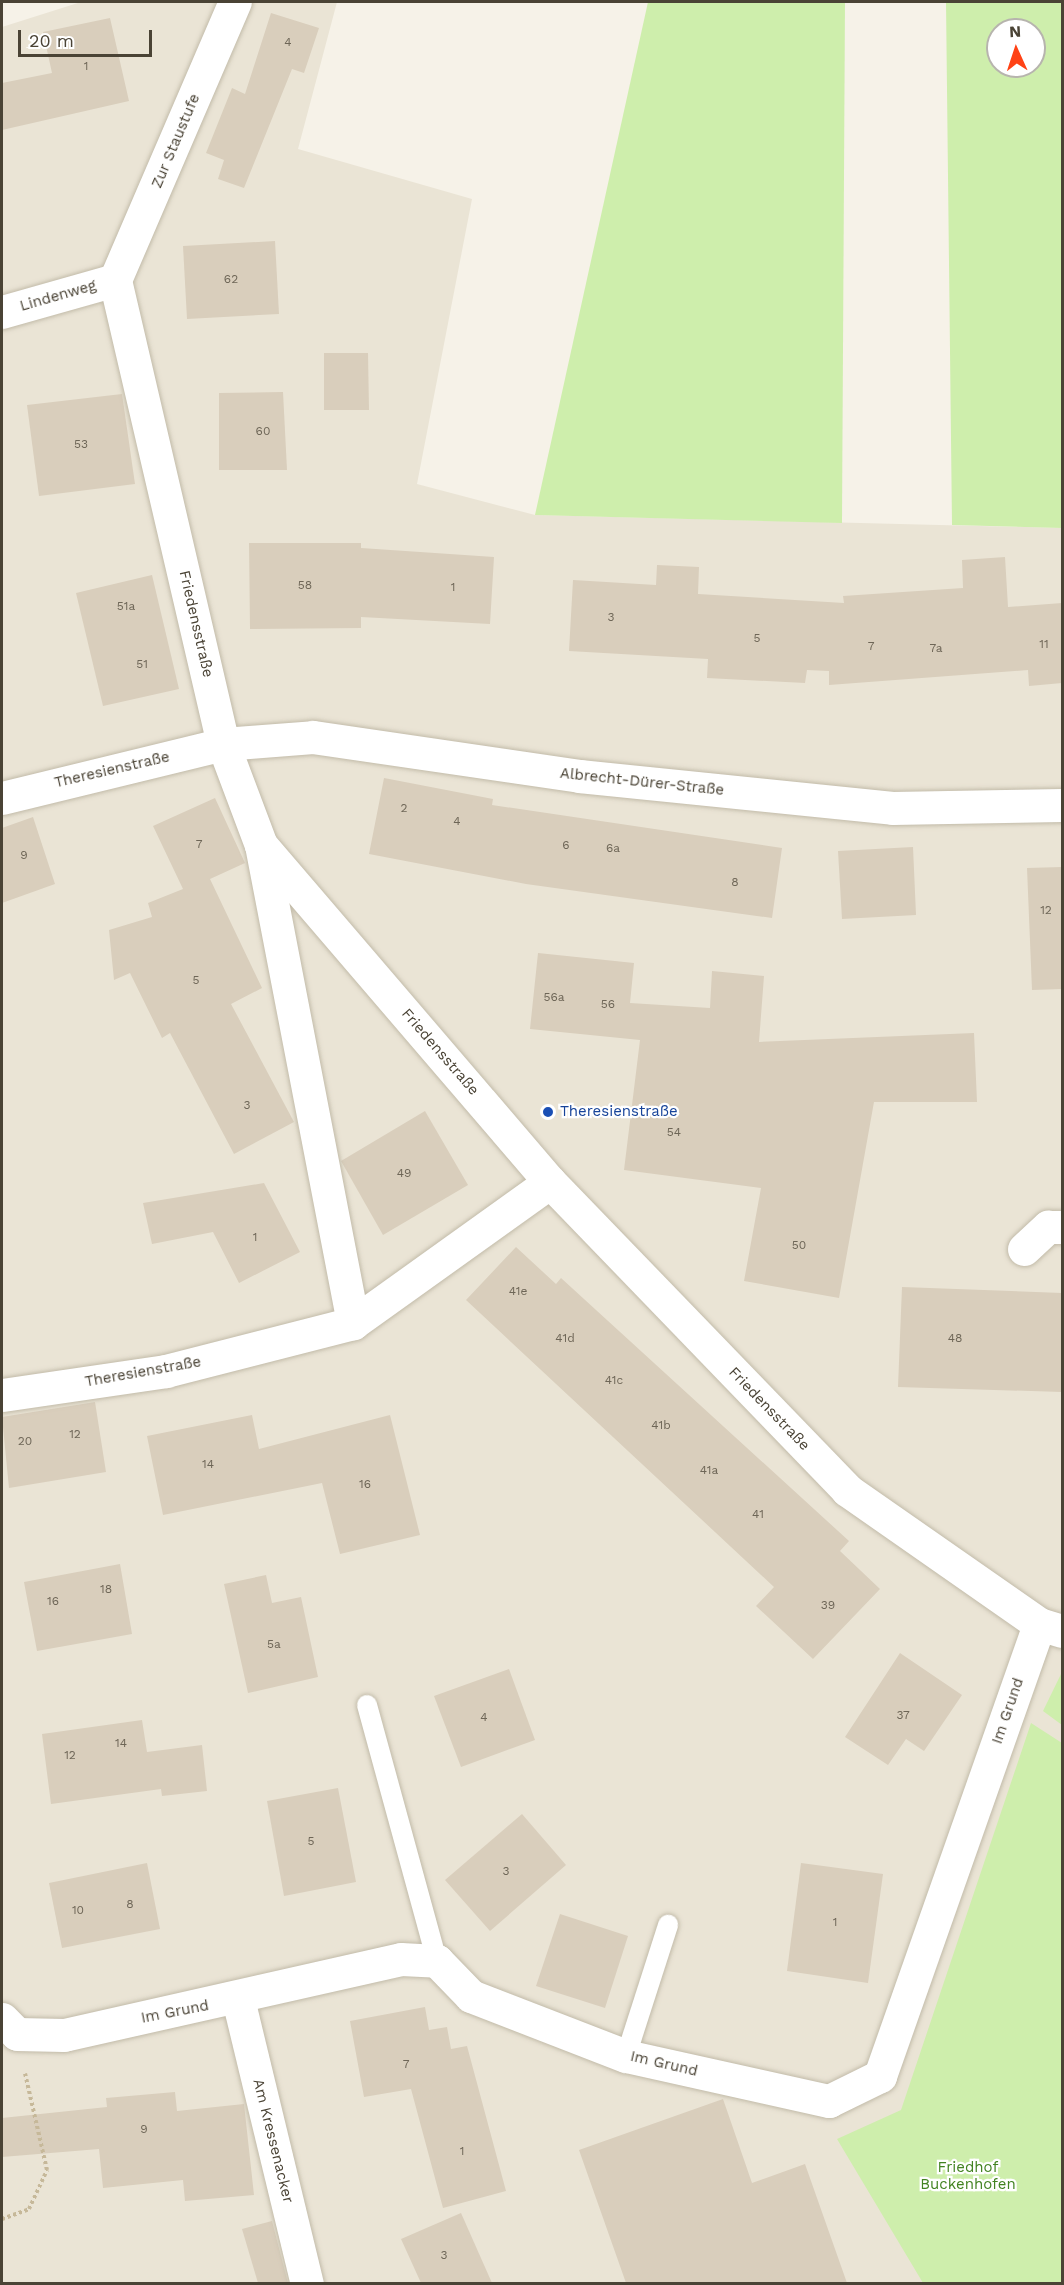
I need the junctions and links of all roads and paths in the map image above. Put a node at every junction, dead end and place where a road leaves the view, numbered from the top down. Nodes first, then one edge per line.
1 (235, 2) edge
2 (115, 280) junction
3 (2, 312) edge
4 (223, 744) junction
5 (2, 798) edge
6 (1062, 806) edge
7 (261, 845) junction
8 (550, 1182) junction
9 (1062, 1227) edge
10 (1024, 1249) dead end
11 (353, 1323) junction
12 (2, 1395) edge
13 (1051, 1628) edge
14 (367, 1705) dead end
15 (668, 1925) dead end
16 (436, 1961) junction
17 (238, 1999) junction
18 (9, 2027) edge
19 (626, 2056) junction
20 (2, 2219) edge
21 (307, 2283) edge

1 - 2 street, Zur Staustufe
2 - 3 street, Lindenweg
2 - 4 street, Friedensstraße
4 - 5 street, Theresienstraße
4 - 6 street, Albrecht-Dürer-Straße
4 - 7 street, Friedensstraße
7 - 8 street, Friedensstraße
7 - 11 street
8 - 11 street, Theresienstraße
8 - 13 street, Friedensstraße
9 - 10 street
11 - 12 street, Theresienstraße
13 - 19 street, Im Grund
14 - 16 lane
15 - 19 lane
16 - 17 street, Im Grund
16 - 19 street, Im Grund
17 - 18 street, Im Grund
17 - 21 street, Am Kressenacker
18 - 20 path

